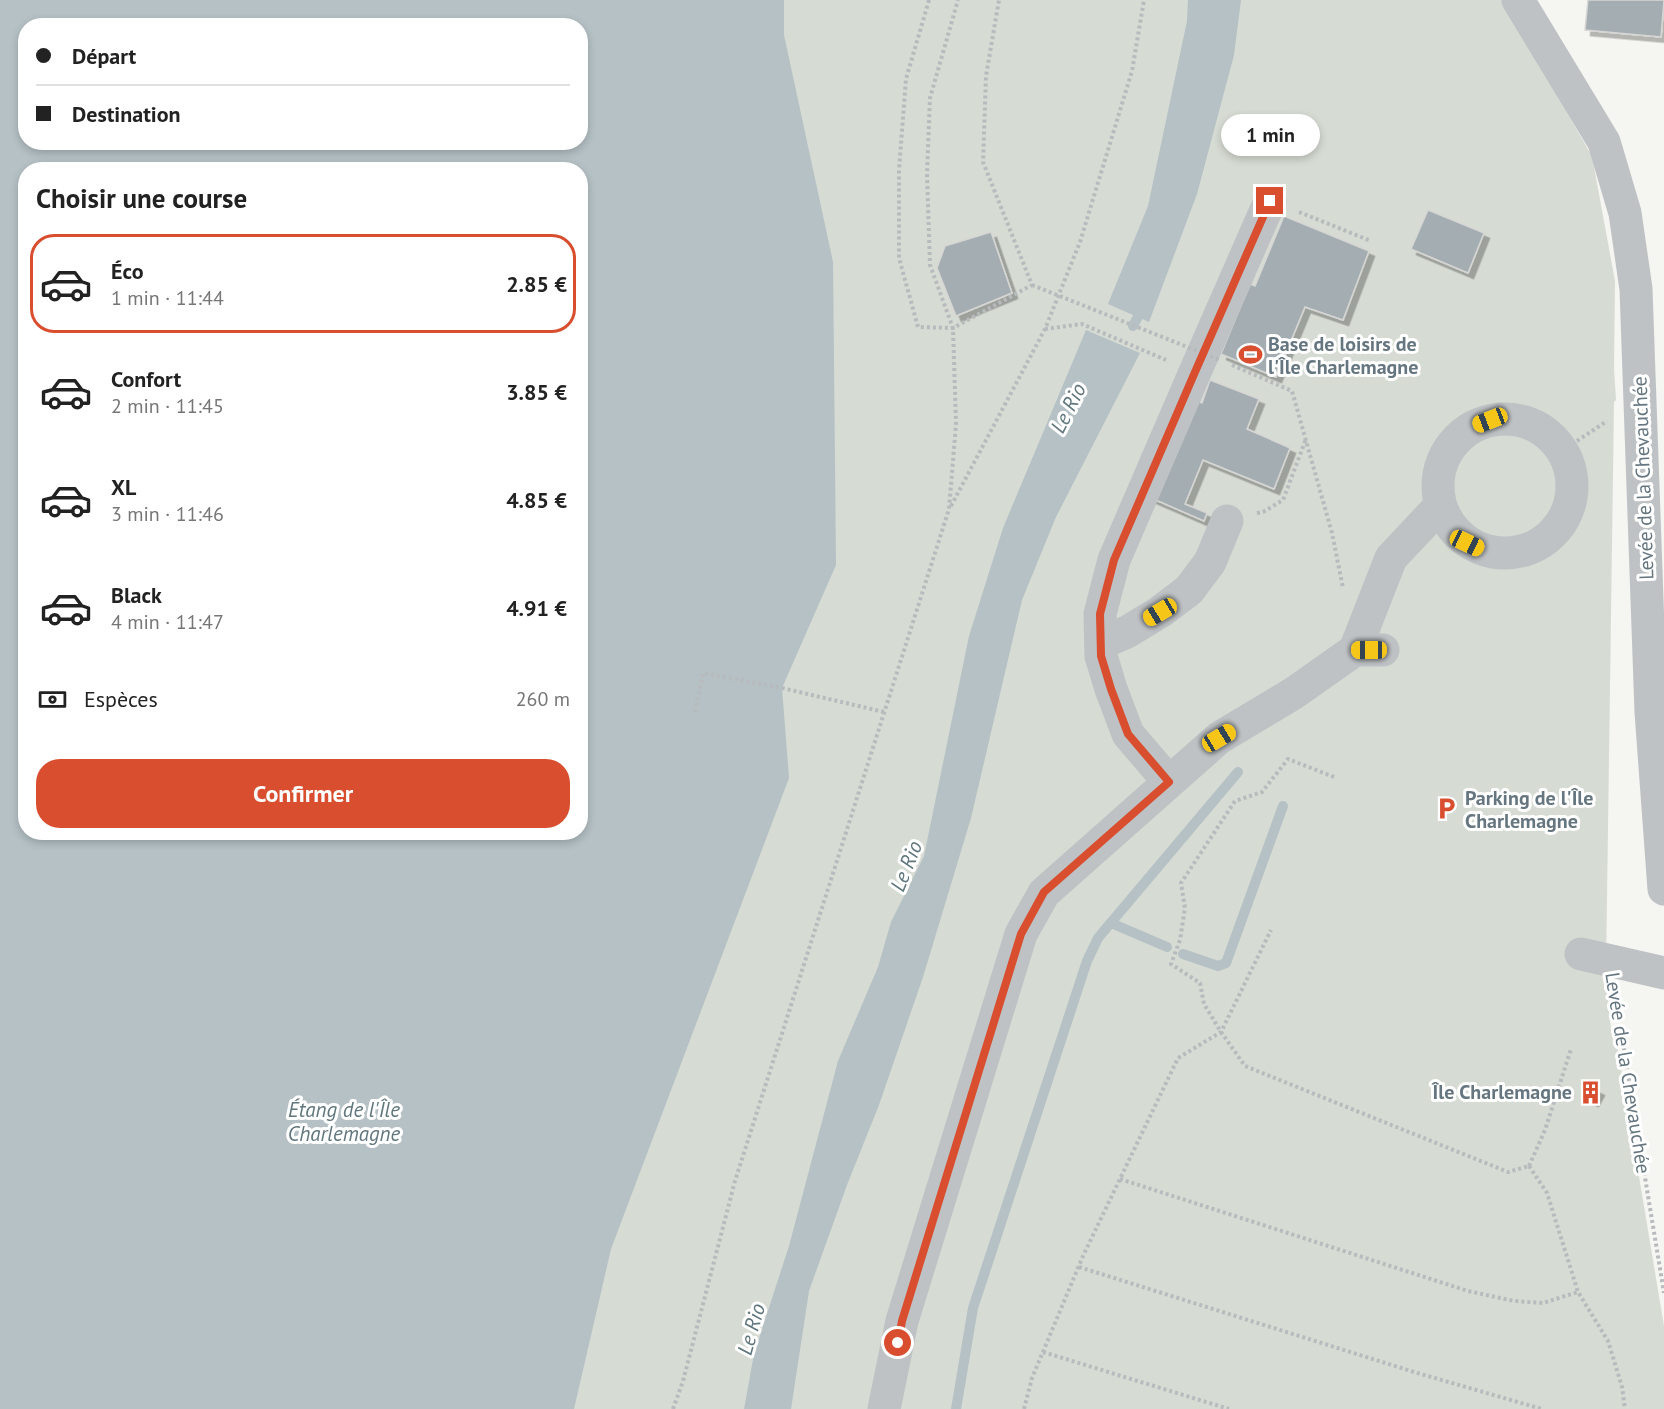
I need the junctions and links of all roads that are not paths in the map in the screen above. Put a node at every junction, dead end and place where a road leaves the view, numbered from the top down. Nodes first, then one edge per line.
1 (1518, 0) edge
2 (1270, 201) road end
3 (1440, 506) junction
4 (1227, 521) road end
5 (1101, 643) junction
6 (1169, 782) junction
7 (1664, 890) edge
8 (1595, 957) road end
9 (1664, 973) edge
10 (884, 1409) edge

1 - 7 street, Levée de la Chevauchée
2 - 5 street
3 - 3 street
3 - 6 street
4 - 5 street
5 - 6 street
6 - 10 street
8 - 9 street

